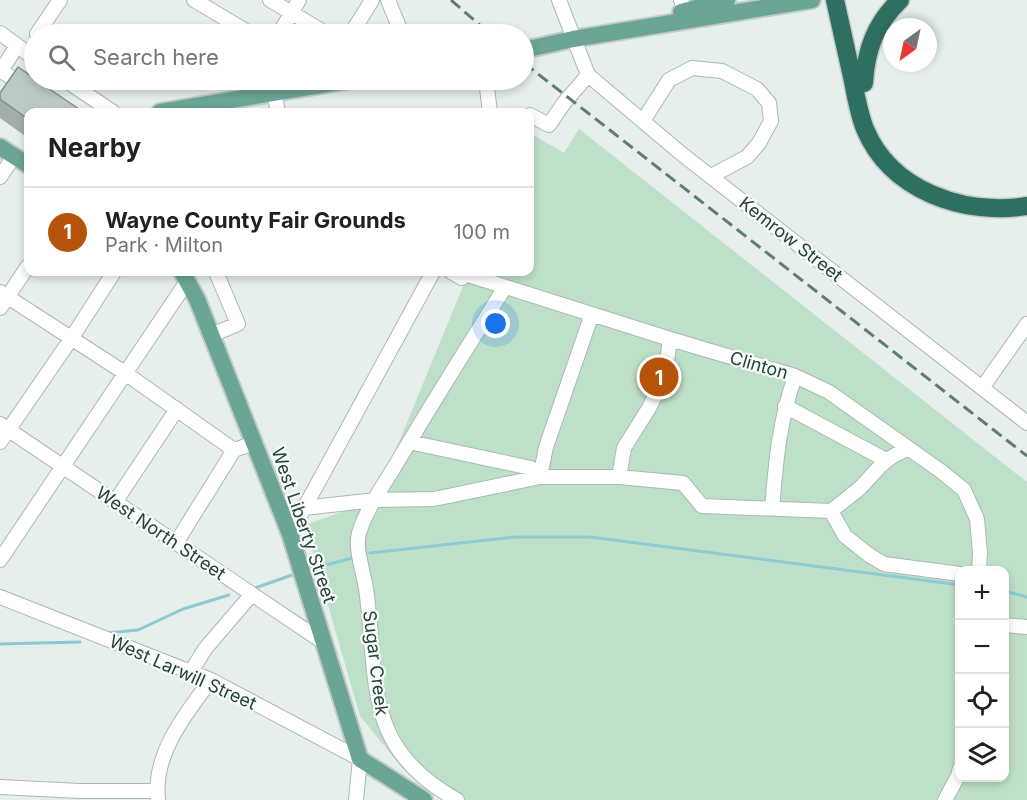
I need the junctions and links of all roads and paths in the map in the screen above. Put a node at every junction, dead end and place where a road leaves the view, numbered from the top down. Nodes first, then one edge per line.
1 (60, 0) edge
2 (194, 0) edge
3 (270, 0) edge
4 (299, 0) edge
5 (372, 0) edge
6 (388, 0) edge
7 (559, 0) edge
8 (727, 0) edge
9 (812, 0) edge
10 (835, 0) edge
11 (845, 0) edge
12 (900, 0) edge
13 (685, 10) edge
14 (291, 13) junction
15 (44, 24) edge
16 (234, 24) edge
17 (285, 24) edge
18 (310, 24) edge
19 (357, 24) edge
20 (398, 24) edge
21 (0, 33) edge
22 (573, 39) junction
23 (534, 48) edge
24 (24, 51) edge
25 (24, 53) edge
26 (0, 71) edge
27 (588, 75) junction
28 (864, 84) junction
29 (24, 86) edge
30 (31, 90) edge
31 (78, 90) edge
32 (288, 90) edge
33 (487, 90) edge
34 (274, 93) junction
35 (39, 95) edge
36 (102, 108) edge
37 (184, 108) edge
38 (277, 108) edge
39 (490, 108) edge
40 (534, 117) edge
41 (643, 121) junction
42 (0, 147) edge
43 (21, 161) edge
44 (711, 176) junction
45 (0, 177) edge
46 (1027, 195) edge
47 (1027, 206) edge
48 (24, 271) edge
49 (111, 276) edge
50 (185, 276) edge
51 (218, 276) edge
52 (431, 276) edge
53 (471, 276) edge
54 (505, 287) junction
55 (3, 299) edge
56 (592, 314) junction
57 (1027, 324) edge
58 (211, 335) junction
59 (71, 339) junction
60 (670, 339) junction
61 (125, 373) junction
62 (795, 376) junction
63 (982, 388) junction
64 (785, 406) junction
65 (177, 409) junction
66 (1026, 421) edge
67 (4, 426) edge
68 (0, 442) edge
69 (409, 442) junction
70 (254, 443) junction
71 (908, 448) junction
72 (234, 450) junction
73 (886, 460) junction
74 (64, 467) junction
75 (540, 477) junction
76 (619, 477) junction
77 (375, 500) junction
78 (116, 502) junction
79 (304, 508) junction
80 (772, 509) junction
81 (831, 511) junction
82 (290, 534) junction
83 (176, 543) junction
84 (0, 560) edge
85 (979, 566) edge
86 (955, 573) edge
87 (252, 594) junction
88 (0, 597) edge
89 (1009, 625) edge
90 (1027, 627) edge
91 (323, 642) junction
92 (191, 672) junction
93 (211, 680) junction
94 (360, 759) junction
95 (955, 782) edge
96 (0, 787) edge
97 (157, 796) edge
98 (357, 800) edge
99 (424, 800) edge
100 (456, 800) edge
101 (945, 800) edge

1 - 15 street
2 - 16 street
3 - 14 street
4 - 14 street
5 - 19 street
6 - 20 street
7 - 22 street, Kemrow Street
8 - 13 main road
9 - 13 main road
10 - 47 highway
11 - 28 highway
12 - 28 highway
13 - 22 main road
14 - 17 street
14 - 18 street
21 - 24 street
22 - 23 main road
22 - 27 street, Kemrow Street
25 - 26 street
26 - 29 street
27 - 40 street
27 - 41 street, Kemrow Street
28 - 46 highway
30 - 35 street
31 - 36 street
32 - 34 main road
33 - 39 street
34 - 37 main road
34 - 38 street
41 - 44 street, Kemrow Street
41 - 44 street
42 - 43 main road
43 - 45 street
44 - 63 street, Kemrow Street
48 - 55 street
49 - 59 street
50 - 58 main road, West Liberty Street
50 - 61 street
51 - 58 street
52 - 79 street
53 - 54 street, Clinton
54 - 56 street, Clinton
54 - 69 street, Sugar Creek
55 - 59 street
56 - 60 street, Clinton
56 - 75 street
57 - 63 street
58 - 70 main road, West Liberty Street
59 - 61 street
59 - 67 street
60 - 62 street, Clinton
60 - 76 street
61 - 65 street
61 - 74 street
62 - 64 street
62 - 71 street, Clinton
63 - 66 street, Kemrow Street
64 - 73 street
64 - 80 street
65 - 72 street
65 - 78 street
67 - 68 street
67 - 74 street, West North Street
69 - 75 street
69 - 77 street, Sugar Creek
70 - 72 street
70 - 82 main road, West Liberty Street
71 - 73 street
71 - 85 street, Clinton
72 - 83 street
73 - 81 street
74 - 78 street, West North Street
74 - 84 street
75 - 76 street
75 - 77 street
76 - 80 street
77 - 79 street
77 - 100 street, Sugar Creek
78 - 83 street, West North Street
79 - 82 street
80 - 81 street
81 - 86 street
82 - 91 main road, West Liberty Street
83 - 87 street, West North Street
87 - 91 street, West North Street
87 - 92 street
88 - 92 street, West Larwill Street
89 - 90 street
91 - 94 main road, West Liberty Street
92 - 93 street, West Larwill Street
93 - 94 street, West Larwill Street
93 - 97 street
94 - 98 street, West Liberty Street
94 - 99 main road
95 - 101 street
96 - 97 street

